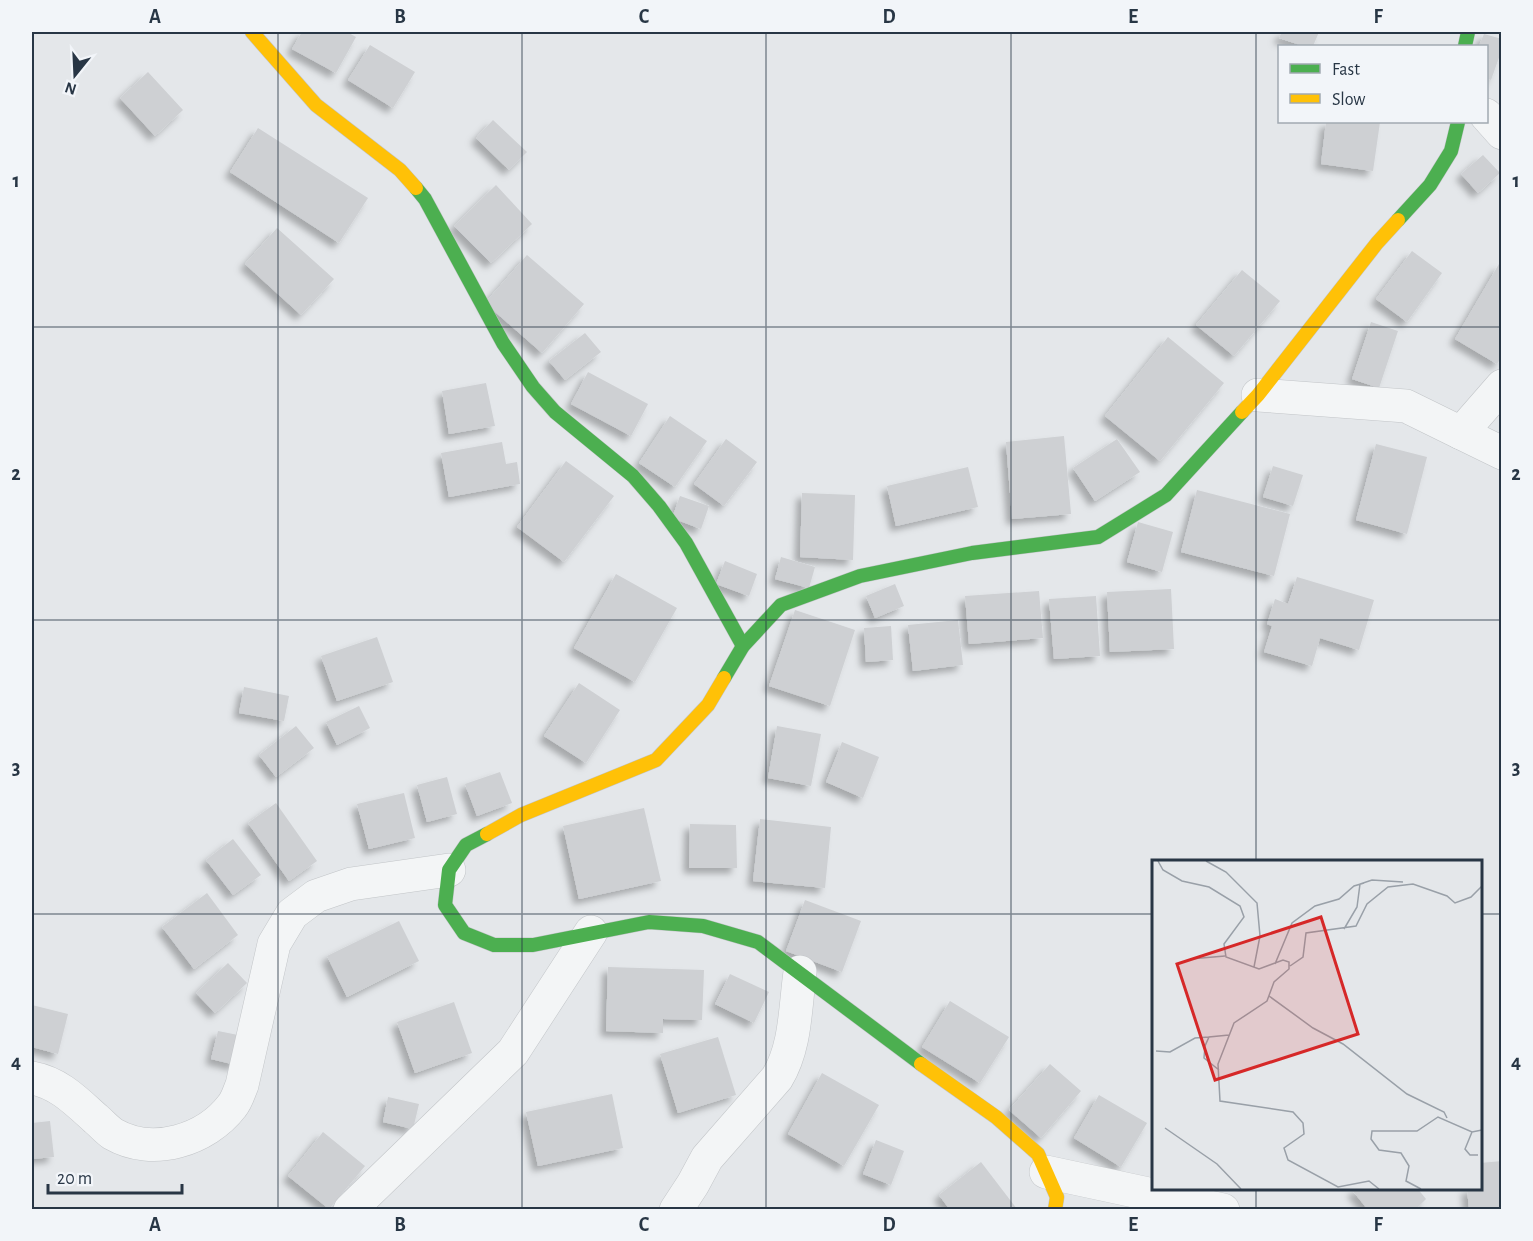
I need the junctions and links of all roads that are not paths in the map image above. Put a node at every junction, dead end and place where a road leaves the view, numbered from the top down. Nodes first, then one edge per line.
1 (252, 32) edge
2 (1488, 117) edge
3 (1458, 123) edge
4 (1502, 133) edge
5 (1502, 386) edge
6 (1258, 395) junction
7 (1461, 433) junction
8 (1502, 453) edge
9 (743, 646) junction
10 (449, 870) junction
11 (591, 932) junction
12 (800, 972) junction
13 (32, 1078) edge
14 (1046, 1172) junction
15 (350, 1209) edge
16 (676, 1209) edge
17 (1055, 1209) edge
18 (1224, 1209) edge

1 - 9 street
2 - 4 street
3 - 6 street
5 - 7 street
6 - 7 street
6 - 9 street
7 - 8 street
9 - 10 street
10 - 11 street
10 - 13 street
11 - 12 street
11 - 15 street
12 - 14 street
12 - 16 street
14 - 17 street
14 - 18 street

